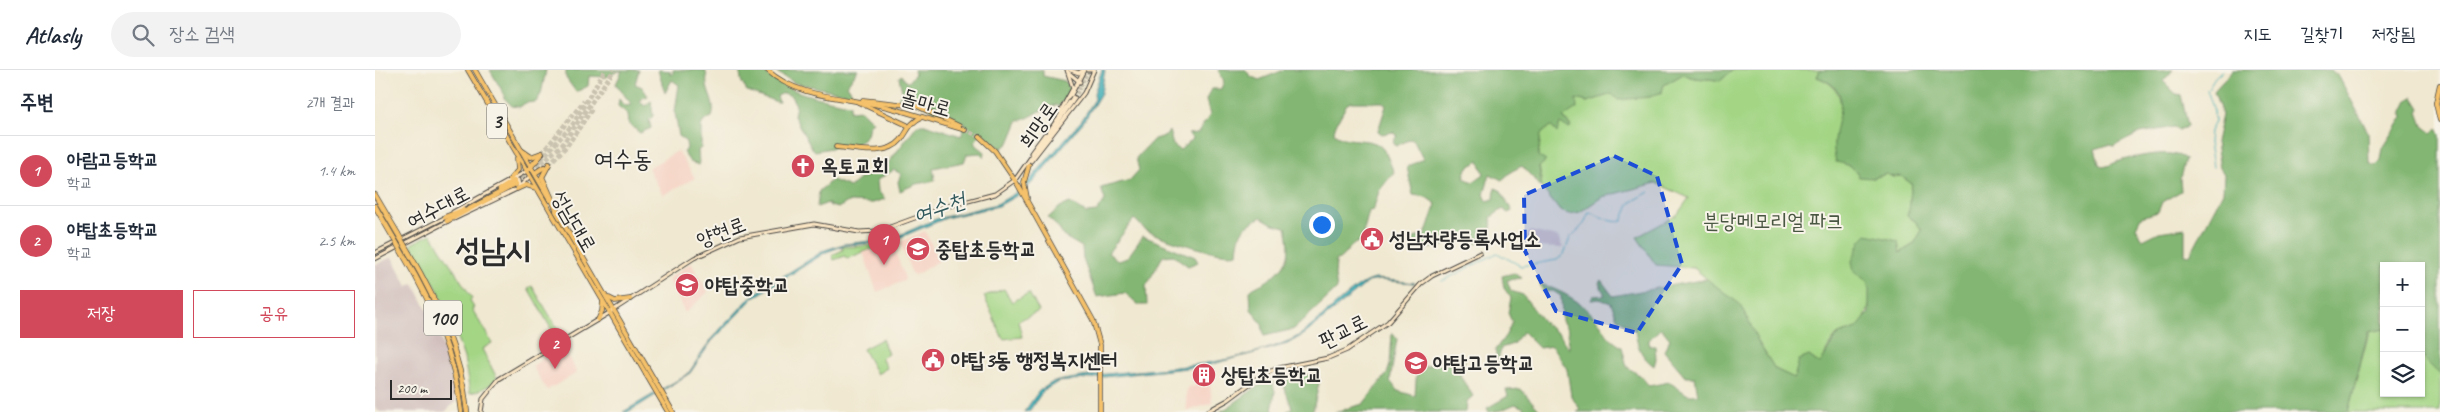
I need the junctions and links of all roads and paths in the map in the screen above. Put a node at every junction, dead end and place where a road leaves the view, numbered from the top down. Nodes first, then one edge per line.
1 (468, 70) edge
2 (475, 70) edge
3 (767, 70) edge
4 (1068, 70) edge
5 (1085, 70) edge
6 (1094, 70) edge
7 (1080, 82) junction
8 (2440, 85) edge
9 (2440, 91) edge
10 (1074, 98) junction
11 (853, 100) junction
12 (1064, 106) junction
13 (2440, 112) edge
14 (922, 117) junction
15 (2440, 120) edge
16 (907, 124) dead end
17 (980, 137) tunnel mouth
18 (836, 148) dead end
19 (521, 150) junction
20 (516, 153) junction
21 (1029, 163) junction
22 (531, 168) junction
23 (527, 171) junction
24 (532, 175) junction
25 (514, 183) junction
26 (1016, 183) junction
27 (539, 191) junction
28 (1025, 193) junction
29 (375, 195) edge
30 (375, 206) edge
31 (558, 213) junction
32 (446, 219) junction
33 (395, 236) junction
34 (375, 253) edge
35 (1480, 253) dead end
36 (406, 254) junction
37 (375, 259) edge
38 (606, 295) junction
39 (630, 299) junction
40 (603, 301) junction
41 (614, 310) junction
42 (609, 312) junction
43 (598, 320) junction
44 (655, 386) junction
45 (661, 395) junction
46 (464, 411) edge
47 (481, 412) edge
48 (668, 412) edge
49 (673, 412) edge
50 (1100, 412) edge
51 (1206, 412) edge

1 - 20 main road, 성남대로 / 3
2 - 19 main road, 성남대로 / 3
3 - 11 main road, 돌마로
4 - 5 main road
4 - 7 main road
4 - 12 main road
5 - 6 main road
5 - 7 main road
6 - 10 main road
7 - 10 main road
8 - 15 highway
9 - 13 highway
10 - 12 main road
10 - 21 main road
11 - 14 main road, 돌마로
11 - 14 main road, 돌마로
11 - 16 main road
12 - 21 main road
14 - 18 main road
17 - 26 main road
19 - 22 main road, 성남대로 / 3
19 - 22 highway
20 - 23 main road, 성남대로 / 3
20 - 25 main road
21 - 26 main road, 희망로
21 - 28 main road
22 - 23 highway
22 - 24 main road, 성남대로 / 3
23 - 24 main road, 성남대로 / 3
23 - 25 main road
24 - 25 main road
24 - 27 main road, 성남대로
24 - 31 main road, 성남대로
24 - 31 highway
25 - 27 main road
25 - 32 highway, 여수대로
25 - 32 main road
26 - 28 main road
26 - 39 main road, 양현로
27 - 40 main road, 성남대로
28 - 50 main road
29 - 33 highway, 100
30 - 33 highway, 100
31 - 38 main road, 성남대로
32 - 34 main road, 여수대로
32 - 37 main road, 여수대로
33 - 36 highway, 100, bridge
35 - 51 main road, 판교로
36 - 46 highway, 100
36 - 46 highway, 100
38 - 39 main road
38 - 41 main road, 성남대로
39 - 41 main road, 양현로
40 - 42 main road, 성남대로
40 - 43 main road
41 - 42 main road, 양현로
41 - 44 main road, 성남대로
42 - 43 main road, 양현로
42 - 44 main road, 성남대로
43 - 47 main road, 양현로
44 - 45 main road
45 - 48 main road
45 - 49 main road

